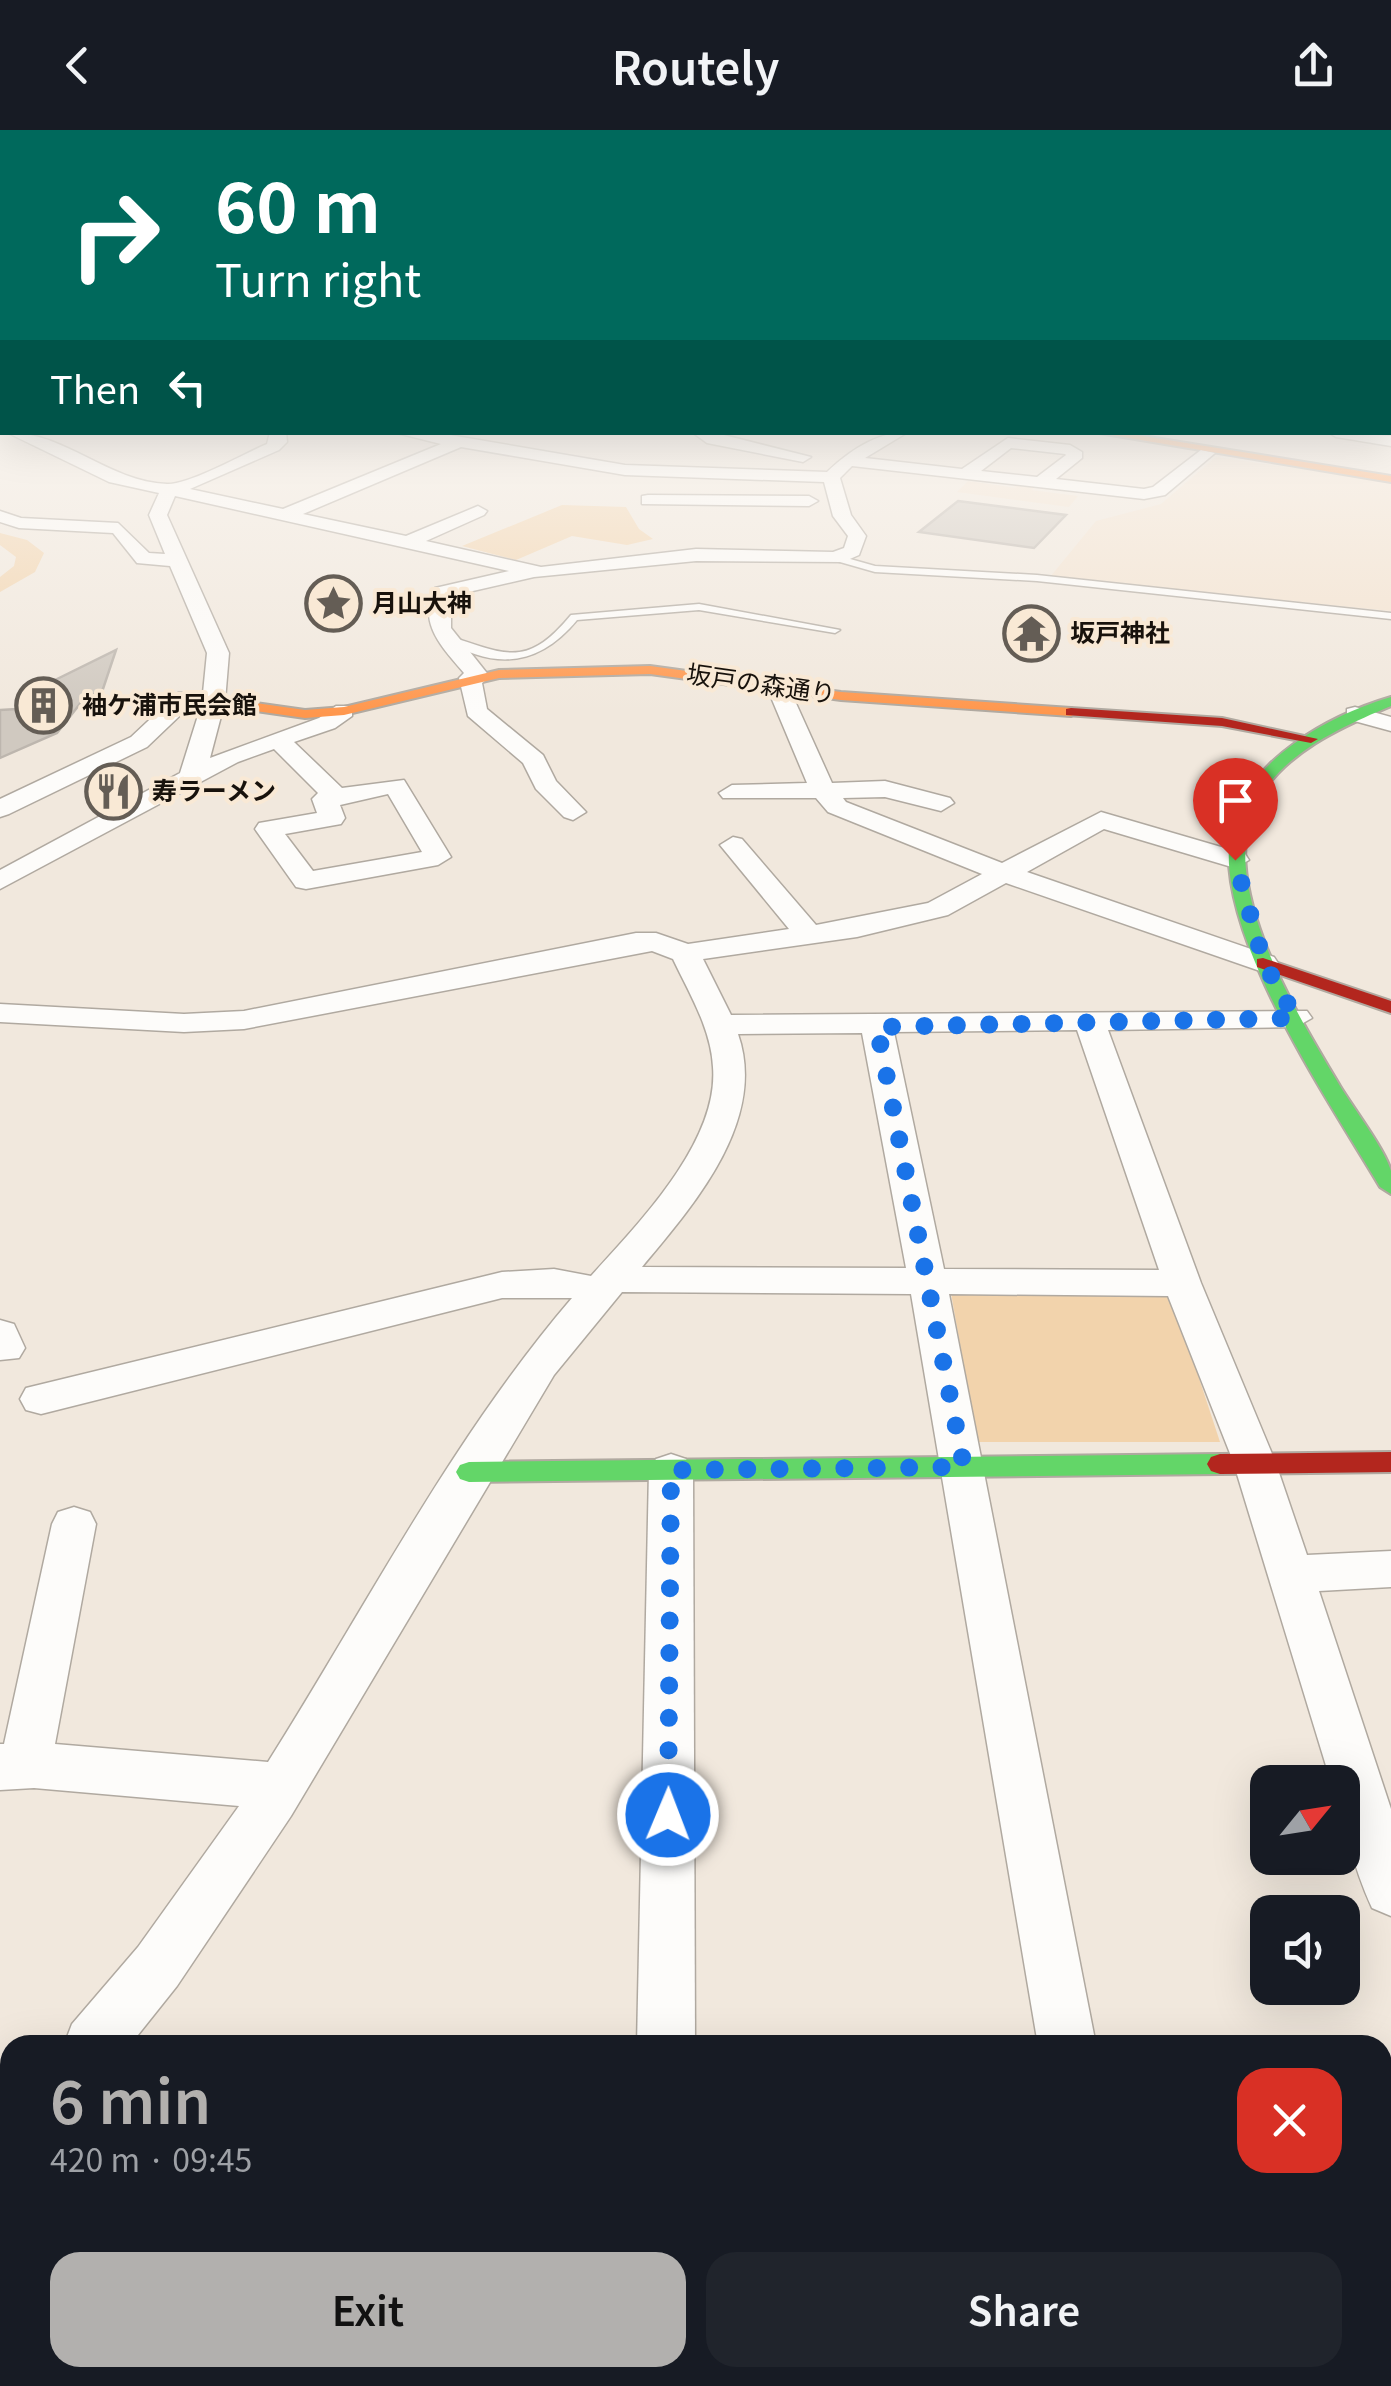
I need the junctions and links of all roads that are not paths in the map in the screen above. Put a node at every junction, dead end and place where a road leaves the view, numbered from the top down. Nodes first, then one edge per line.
1 (163, 503) edge
2 (229, 503) edge
3 (310, 503) edge
4 (726, 503) edge
5 (839, 503) edge
6 (839, 508) junction
7 (478, 511) dead end
8 (287, 514) junction
9 (750, 514) dead end
10 (0, 516) edge
11 (408, 542) junction
12 (836, 558) junction
13 (177, 560) junction
14 (534, 571) junction
15 (1391, 616) edge
16 (835, 630) dead end
17 (449, 640) junction
18 (475, 677) junction
19 (779, 690) junction
20 (214, 701) junction
21 (1391, 701) edge
22 (344, 712) junction
23 (1355, 714) junction
24 (1391, 724) edge
25 (277, 739) junction
26 (1311, 739) junction
27 (192, 776) junction
28 (822, 789) junction
29 (732, 793) dead end
30 (338, 798) junction
31 (940, 803) dead end
32 (0, 809) edge
33 (573, 812) dead end
34 (732, 845) dead end
35 (1235, 860) junction
36 (1002, 872) junction
37 (0, 882) edge
38 (810, 936) junction
39 (685, 953) junction
40 (1264, 963) junction
41 (1391, 1007) edge
42 (0, 1013) edge
43 (1296, 1018) junction
44 (1090, 1023) junction
45 (719, 1025) junction
46 (877, 1027) junction
47 (1391, 1187) edge
48 (928, 1279) junction
49 (1182, 1283) junction
50 (608, 1285) junction
51 (42, 1399) dead end
52 (1254, 1461) junction
53 (1391, 1462) edge
54 (964, 1467) junction
55 (671, 1470) junction
56 (468, 1472) junction
57 (74, 1524) dead end
58 (1391, 1569) edge
59 (1290, 1574) junction
60 (12, 1766) edge
61 (278, 1786) junction
62 (1391, 1890) edge
63 (102, 2035) edge
64 (666, 2035) edge
65 (1065, 2035) edge

1 - 13 street
2 - 8 street
3 - 8 street
4 - 6 street
5 - 6 street
6 - 9 street
6 - 12 street
7 - 11 street
8 - 11 street
10 - 13 street
11 - 14 street
12 - 14 street
12 - 15 lane
13 - 20 street
14 - 17 street
16 - 17 lane
17 - 18 street
18 - 19 street, 坂戸の森通り
18 - 22 street, 坂戸の森通り
18 - 33 street
19 - 26 street, 坂戸の森通り
19 - 28 street
20 - 22 street, 坂戸の森通り
20 - 27 street
20 - 32 street
21 - 23 street
22 - 25 street
23 - 24 street
23 - 26 street
25 - 27 street
25 - 30 street
26 - 35 street
27 - 37 street
28 - 29 street
28 - 31 street
28 - 36 street
30 - 30 street
34 - 38 street
35 - 36 street
35 - 40 street
36 - 38 street
36 - 40 street
38 - 39 street
39 - 42 street
39 - 45 street
40 - 41 street
40 - 43 street
43 - 44 street
43 - 47 street
44 - 46 street
44 - 49 street
45 - 46 street
45 - 50 street
46 - 48 street
48 - 49 street
48 - 50 street
48 - 54 street
49 - 52 street
50 - 51 street
50 - 56 street
52 - 53 street
52 - 54 street
52 - 59 street
54 - 55 street
54 - 65 street
55 - 56 street
55 - 64 street
56 - 61 street
57 - 60 street
58 - 59 street
59 - 62 street
60 - 61 street
61 - 63 street

